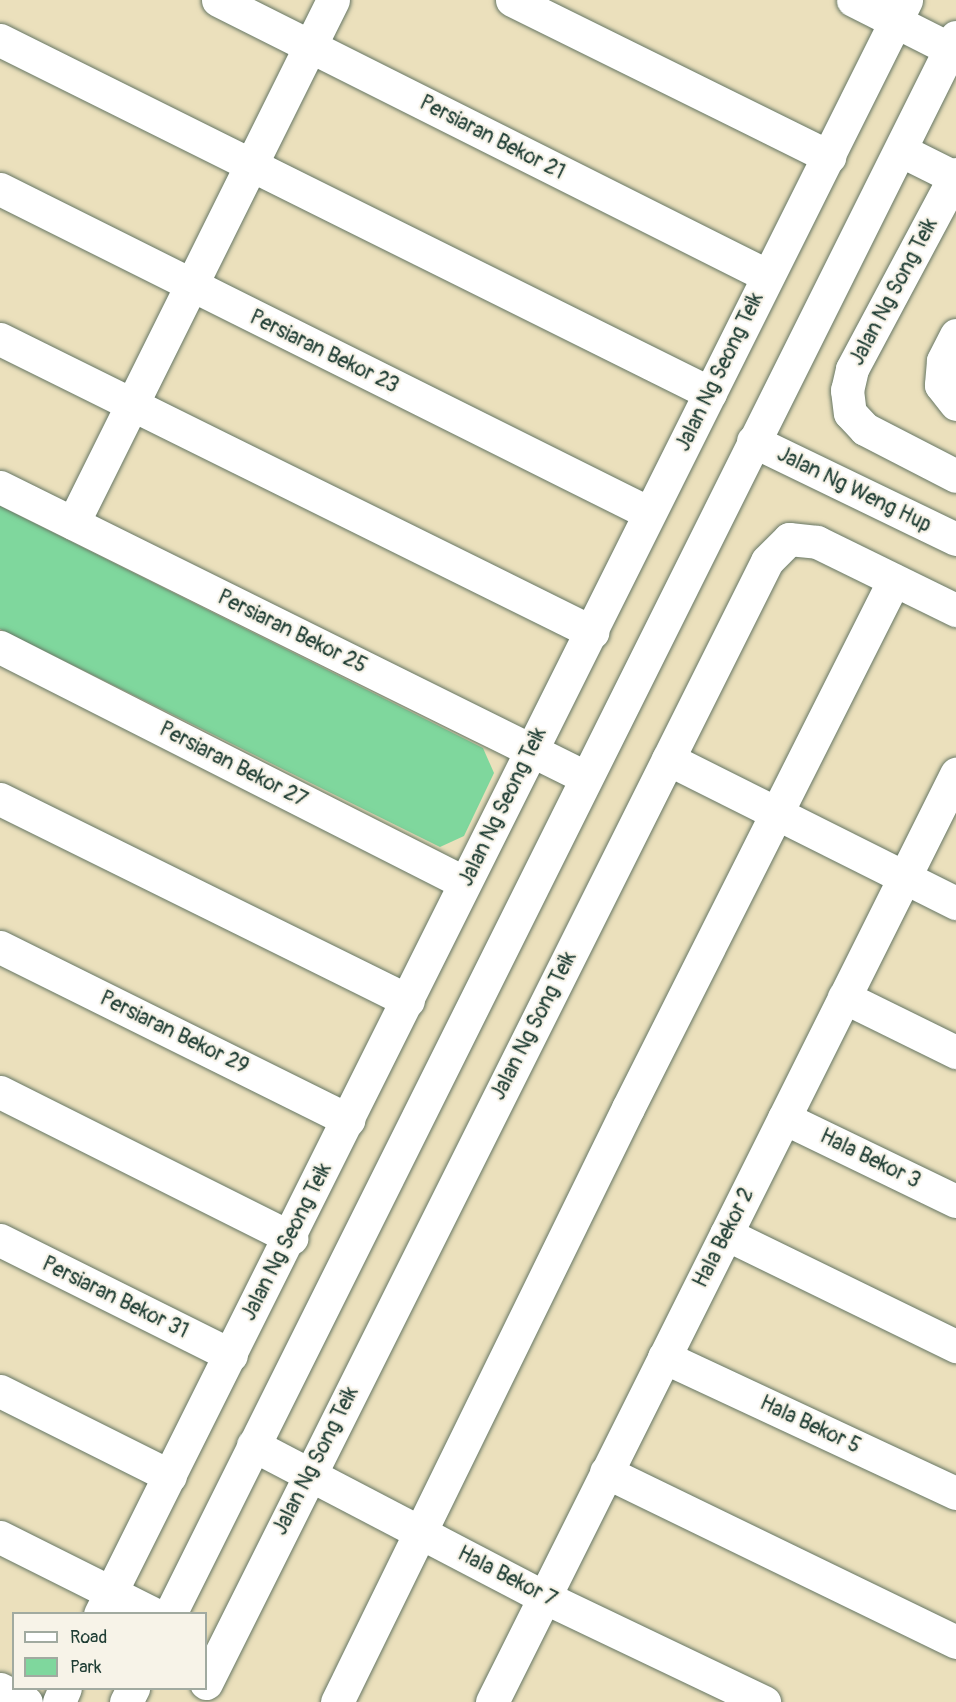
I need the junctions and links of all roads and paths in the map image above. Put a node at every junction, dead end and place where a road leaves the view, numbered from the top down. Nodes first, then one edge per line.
1 (218, 0) edge
2 (333, 0) edge
3 (512, 0) edge
4 (853, 0) edge
5 (901, 10) edge
6 (0, 40) edge
7 (953, 43) edge
8 (310, 47) junction
9 (902, 151) junction
10 (829, 157) junction
11 (250, 165) junction
12 (955, 177) edge
13 (0, 189) edge
14 (768, 276) junction
15 (189, 285) junction
16 (956, 335) edge
17 (0, 339) edge
18 (710, 393) junction
19 (130, 403) junction
20 (956, 404) edge
21 (753, 441) junction
22 (956, 476) edge
23 (0, 487) edge
24 (649, 513) junction
25 (73, 523) junction
26 (956, 539) edge
27 (894, 580) junction
28 (956, 610) edge
29 (592, 632) junction
30 (0, 647) edge
31 (531, 750) junction
32 (668, 759) junction
33 (956, 774) edge
34 (585, 777) junction
35 (0, 799) edge
36 (778, 814) junction
37 (904, 878) junction
38 (465, 883) junction
39 (956, 903) edge
40 (0, 947) edge
41 (844, 997) junction
42 (408, 1001) junction
43 (956, 1052) edge
44 (0, 1092) edge
45 (784, 1118) junction
46 (348, 1120) junction
47 (956, 1201) edge
48 (726, 1234) junction
49 (291, 1238) junction
50 (0, 1240) edge
51 (956, 1346) edge
52 (231, 1355) junction
53 (664, 1357) junction
54 (0, 1391) edge
55 (254, 1445) junction
56 (606, 1472) junction
57 (309, 1474) junction
58 (170, 1476) junction
59 (956, 1493) edge
60 (422, 1533) junction
61 (0, 1537) edge
62 (544, 1597) junction
63 (105, 1603) edge
64 (145, 1612) edge
65 (171, 1612) edge
66 (956, 1642) edge
67 (207, 1681) edge
68 (0, 1689) edge
69 (26, 1702) edge
70 (337, 1702) edge
71 (492, 1702) edge
72 (764, 1702) edge

1 - 8 street, Persiaran Bekor 21
2 - 8 street
3 - 10 street
4 - 5 street
5 - 7 street
5 - 10 street, Jalan Ng Seong Teik
6 - 11 street
7 - 9 street
8 - 11 street
8 - 14 street, Persiaran Bekor 21
9 - 12 street
9 - 21 street
10 - 14 street, Jalan Ng Seong Teik
11 - 15 street
11 - 18 street
12 - 22 street, Jalan Ng Song Teik
13 - 15 street, Persiaran Bekor 23
14 - 18 street, Jalan Ng Seong Teik
15 - 19 street
15 - 24 street, Persiaran Bekor 23
16 - 20 street
17 - 19 street
18 - 24 street, Jalan Ng Seong Teik
19 - 25 street
19 - 29 street
21 - 26 street, Jalan Ng Weng Hup
21 - 34 street
23 - 25 street, Persiaran Bekor 25
24 - 29 street, Jalan Ng Seong Teik
25 - 31 street, Persiaran Bekor 25
27 - 28 street, Jalan Ng Song Teik
27 - 32 street, Jalan Ng Song Teik
27 - 36 street
29 - 31 street, Jalan Ng Seong Teik
30 - 38 street, Persiaran Bekor 27
31 - 34 street, Persiaran Bekor 25
31 - 38 street, Jalan Ng Seong Teik
32 - 36 street
32 - 57 street, Jalan Ng Song Teik
33 - 37 street, Hala Bekor 2
34 - 55 street
35 - 42 street
36 - 37 street
36 - 60 street
37 - 39 street
37 - 41 street, Hala Bekor 2
38 - 42 street, Jalan Ng Seong Teik
40 - 46 street, Persiaran Bekor 29
41 - 43 street
41 - 45 street, Hala Bekor 2
42 - 46 street, Jalan Ng Seong Teik
44 - 49 street
45 - 47 street, Hala Bekor 3
45 - 48 street, Hala Bekor 2
46 - 49 street, Jalan Ng Seong Teik
48 - 51 street
48 - 53 street, Hala Bekor 2
49 - 52 street, Jalan Ng Seong Teik
50 - 52 street, Persiaran Bekor 31
52 - 58 street, Jalan Ng Seong Teik
53 - 56 street, Hala Bekor 2
53 - 59 street, Hala Bekor 5
54 - 58 street
55 - 57 street, Hala Bekor 7
55 - 65 street
56 - 62 street, Hala Bekor 2
56 - 66 street
57 - 60 street, Hala Bekor 7
57 - 67 street, Jalan Ng Song Teik
58 - 63 street, Jalan Ng Seong Teik
60 - 62 street, Hala Bekor 7
60 - 70 street
61 - 63 street
62 - 71 street, Hala Bekor 2
62 - 72 street, Hala Bekor 7
63 - 64 street
68 - 69 street

